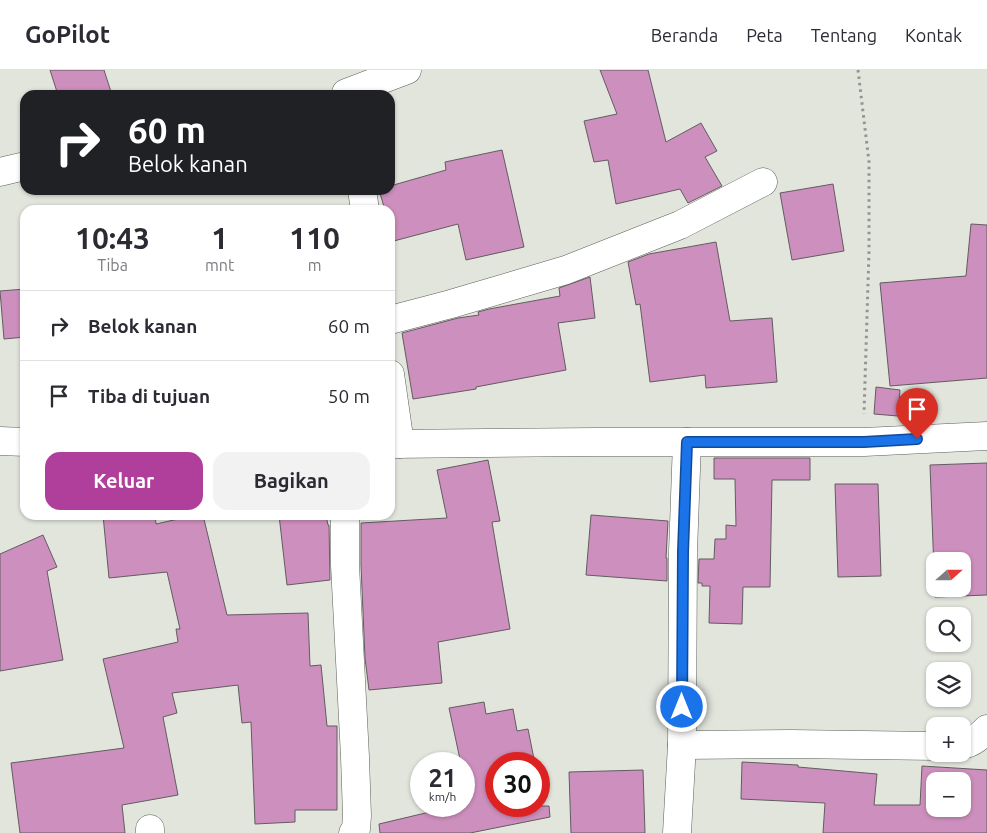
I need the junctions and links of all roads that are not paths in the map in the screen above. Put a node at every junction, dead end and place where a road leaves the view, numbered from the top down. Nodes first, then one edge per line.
1 (407, 70) edge
2 (353, 90) edge
3 (20, 167) edge
4 (0, 172) edge
5 (763, 182) dead end
6 (395, 319) edge
7 (987, 436) edge
8 (0, 441) edge
9 (20, 442) edge
10 (687, 442) junction
11 (395, 444) edge
12 (345, 520) edge
13 (987, 728) edge
14 (971, 742) edge
15 (682, 745) junction
16 (926, 746) edge
17 (354, 833) edge
18 (677, 833) edge

1 - 2 street
3 - 4 street
5 - 6 street
7 - 10 street
8 - 9 street
10 - 11 street
10 - 15 street
12 - 17 street
13 - 14 street
15 - 16 street
15 - 18 street

